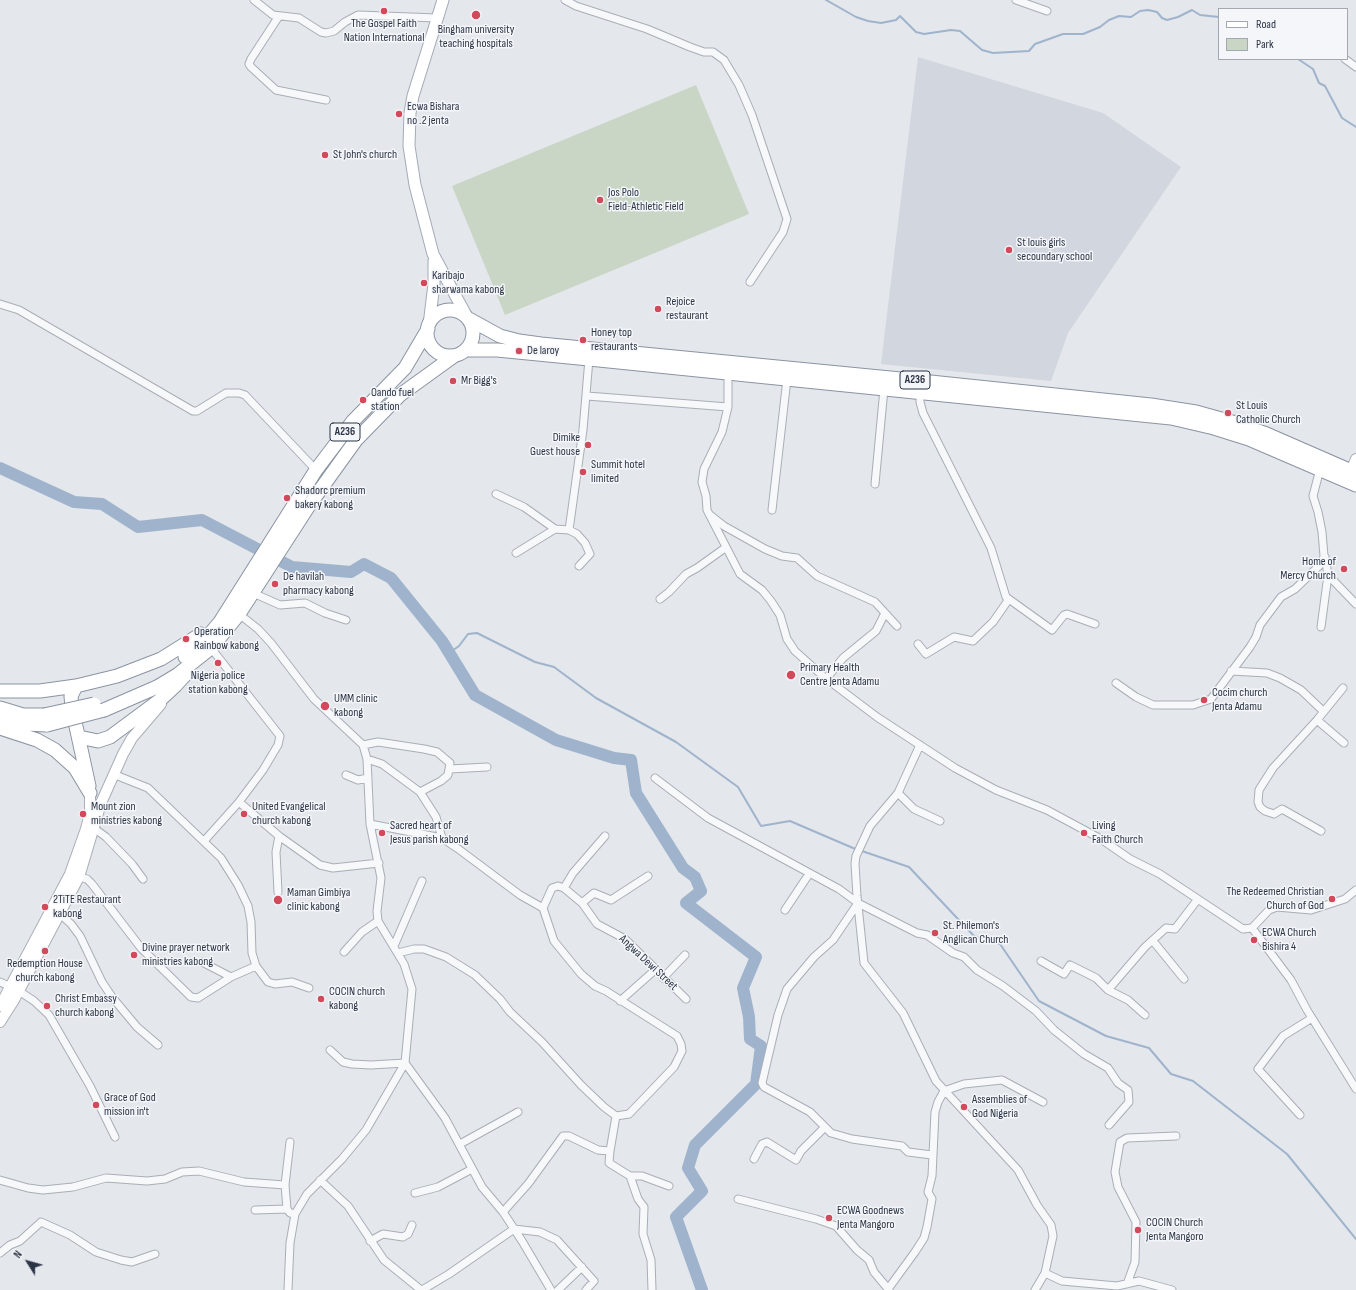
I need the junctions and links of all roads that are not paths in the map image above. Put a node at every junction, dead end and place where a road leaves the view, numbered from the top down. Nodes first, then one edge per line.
1 (254, 0) edge
2 (443, 0) edge
3 (565, 0) edge
4 (1016, 0) edge
5 (1046, 11) dead end
6 (279, 16) junction
7 (437, 18) junction
8 (1346, 60) edge
9 (1356, 67) edge
10 (326, 100) dead end
11 (434, 254) junction
12 (750, 282) dead end
13 (0, 304) edge
14 (467, 317) junction
15 (428, 327) junction
16 (460, 353) junction
17 (589, 359) junction
18 (728, 373) junction
19 (788, 379) junction
20 (921, 386) junction
21 (884, 389) junction
22 (587, 396) junction
23 (728, 407) junction
24 (1354, 468) edge
25 (1320, 469) junction
26 (316, 470) junction
27 (875, 484) dead end
28 (1356, 485) edge
29 (496, 494) dead end
30 (772, 510) dead end
31 (708, 514) junction
32 (555, 529) junction
33 (569, 530) junction
34 (275, 545) junction
35 (725, 548) junction
36 (516, 553) dead end
37 (1324, 556) junction
38 (579, 566) dead end
39 (262, 568) junction
40 (1328, 575) junction
41 (253, 593) junction
42 (236, 598) junction
43 (660, 599) dead end
44 (1009, 599) junction
45 (1356, 604) edge
46 (885, 613) junction
47 (239, 614) junction
48 (346, 620) dead end
49 (1095, 624) dead end
50 (897, 626) dead end
51 (1321, 627) dead end
52 (918, 644) dead end
53 (211, 648) junction
54 (193, 662) junction
55 (1231, 672) junction
56 (826, 678) junction
57 (1116, 683) dead end
58 (76, 686) junction
59 (175, 686) junction
60 (1343, 688) dead end
61 (0, 691) edge
62 (102, 706) junction
63 (0, 708) edge
64 (1323, 711) junction
65 (0, 717) edge
66 (45, 720) junction
67 (1317, 720) junction
68 (0, 728) edge
69 (79, 737) junction
70 (1344, 742) dead end
71 (363, 745) junction
72 (920, 745) junction
73 (367, 759) junction
74 (487, 767) dead end
75 (450, 769) junction
76 (113, 774) junction
77 (346, 775) dead end
78 (368, 778) junction
79 (656, 778) dead end
80 (420, 792) junction
81 (90, 793) junction
82 (898, 794) junction
83 (239, 802) junction
84 (940, 821) dead end
85 (370, 824) junction
86 (94, 829) junction
87 (1321, 830) dead end
88 (279, 836) junction
89 (605, 836) dead end
90 (442, 838) junction
91 (205, 840) junction
92 (378, 863) junction
93 (809, 874) junction
94 (648, 876) dead end
95 (79, 877) junction
96 (143, 878) dead end
97 (422, 881) dead end
98 (564, 888) junction
99 (1356, 890) edge
100 (278, 892) dead end
101 (1198, 899) junction
102 (582, 903) junction
103 (858, 903) junction
104 (543, 908) junction
105 (785, 910) dead end
106 (60, 914) junction
107 (378, 921) junction
108 (1252, 928) junction
109 (1153, 941) junction
110 (396, 950) junction
111 (344, 952) dead end
112 (685, 955) dead end
113 (1041, 961) dead end
114 (202, 962) dead end
115 (256, 966) junction
116 (655, 970) junction
117 (231, 977) junction
118 (663, 978) junction
119 (1184, 979) dead end
120 (0, 982) edge
121 (309, 988) dead end
122 (15, 989) junction
123 (1108, 990) junction
124 (686, 999) dead end
125 (620, 1001) junction
126 (0, 1006) edge
127 (1145, 1015) dead end
128 (1312, 1018) junction
129 (0, 1022) edge
130 (158, 1045) dead end
131 (330, 1050) dead end
132 (405, 1063) junction
133 (1356, 1089) edge
134 (944, 1091) junction
135 (1043, 1102) dead end
136 (518, 1112) dead end
137 (1300, 1115) dead end
138 (616, 1116) junction
139 (1109, 1125) dead end
140 (825, 1127) junction
141 (1176, 1136) dead end
142 (115, 1137) dead end
143 (290, 1142) dead end
144 (460, 1144) junction
145 (610, 1151) junction
146 (932, 1155) junction
147 (754, 1159) dead end
148 (472, 1168) junction
149 (630, 1176) junction
150 (0, 1180) edge
151 (320, 1180) junction
152 (285, 1185) junction
153 (669, 1186) dead end
154 (415, 1194) dead end
155 (738, 1199) dead end
156 (287, 1209) junction
157 (255, 1210) dead end
158 (503, 1212) junction
159 (295, 1214) junction
160 (412, 1225) dead end
161 (514, 1229) junction
162 (370, 1241) junction
163 (0, 1253) edge
164 (155, 1254) dead end
165 (582, 1267) junction
166 (1045, 1273) junction
167 (1126, 1284) junction
168 (889, 1289) edge
169 (288, 1290) edge
170 (422, 1290) edge
171 (551, 1290) edge
172 (558, 1290) edge
173 (586, 1290) edge
174 (652, 1290) edge
175 (1035, 1290) edge
176 (1172, 1290) edge

1 - 6 street
2 - 7 main road
3 - 12 street
4 - 5 street
6 - 7 street
6 - 10 street
7 - 11 main road
8 - 9 street
11 - 14 main road
11 - 15 main road
13 - 26 street
14 - 15 highway, A236
14 - 16 highway
14 - 20 highway, A236
15 - 16 highway, A236
15 - 26 highway, A236
16 - 17 highway, A236
16 - 34 highway, A236
17 - 18 highway, A236
17 - 22 street
18 - 19 highway, A236
18 - 23 street
19 - 21 highway, A236
19 - 30 street
20 - 21 highway, A236
20 - 24 highway, A236
20 - 25 highway, A236
20 - 44 street
21 - 27 street
22 - 23 street
22 - 33 street
23 - 31 street
25 - 28 highway, A236
25 - 37 street
26 - 34 highway, A236
29 - 32 street
31 - 35 street
31 - 46 street
32 - 33 street
32 - 36 street
33 - 38 street
34 - 39 highway, A236
35 - 43 street
35 - 56 street
37 - 40 street
37 - 55 street
39 - 41 highway, A236
39 - 42 highway, A236
40 - 45 street
40 - 51 street
41 - 47 highway, A236
41 - 48 street
42 - 58 highway
42 - 62 highway, A236
44 - 49 street
44 - 52 street
46 - 50 street
46 - 56 street
47 - 53 highway, A236
47 - 71 street
53 - 54 highway, A236
53 - 83 street
54 - 59 highway
54 - 62 highway, A236
55 - 57 street
55 - 64 street
56 - 72 street
58 - 61 highway
58 - 69 highway
59 - 69 highway
59 - 76 street
60 - 64 street
62 - 66 highway, A236, bridge
63 - 66 highway, A236
64 - 67 street
65 - 66 highway, A236
67 - 70 street
67 - 87 street
68 - 81 highway
69 - 81 highway
71 - 73 street
71 - 75 street
72 - 82 street
72 - 101 street
73 - 78 street
73 - 80 street
74 - 75 street
75 - 80 street
76 - 86 street
76 - 91 street
77 - 78 street
78 - 85 street
79 - 93 street
80 - 90 street
81 - 122 street
82 - 84 street
82 - 103 street
83 - 88 street
83 - 91 street
85 - 90 street
85 - 92 street
86 - 95 street
86 - 96 street
88 - 92 street
88 - 100 street
89 - 98 street
90 - 104 street
91 - 115 street
92 - 107 street
93 - 103 street
93 - 105 street
94 - 102 street
95 - 106 street
95 - 117 street
97 - 110 street
98 - 102 street, Angwa Dewi Street
98 - 104 street
99 - 108 street
101 - 108 street
101 - 109 street
102 - 116 street, Angwa Dewi Street
103 - 134 street
103 - 139 street
103 - 140 street
104 - 125 street
106 - 122 street
106 - 130 street
107 - 110 street
107 - 111 street
108 - 128 street
109 - 119 street
109 - 123 street
110 - 132 street
110 - 138 street
112 - 118 street
113 - 123 street
114 - 117 street
115 - 117 street
115 - 121 street
116 - 118 street, Angwa Dewi Street
116 - 125 street
118 - 124 street, Angwa Dewi Street
120 - 122 street
122 - 126 street
122 - 129 street
122 - 142 street
123 - 127 street
125 - 138 street
128 - 133 street
128 - 137 street
131 - 132 street
132 - 144 street
132 - 151 street
134 - 135 street
134 - 146 street
134 - 166 street
136 - 144 street
138 - 145 street
140 - 146 street
140 - 147 street
141 - 167 street
143 - 152 street
144 - 148 street
145 - 149 street
145 - 158 street
146 - 168 street
148 - 154 street
148 - 158 street
149 - 153 street
149 - 174 street
150 - 152 street
151 - 159 street
151 - 162 street
152 - 156 street
155 - 168 street
156 - 157 street
156 - 159 street
158 - 161 street
159 - 169 street
160 - 162 street
161 - 165 street
161 - 170 street
161 - 171 street
162 - 170 street
163 - 164 street
165 - 172 street
165 - 173 street
166 - 167 street
166 - 175 street
167 - 176 street

